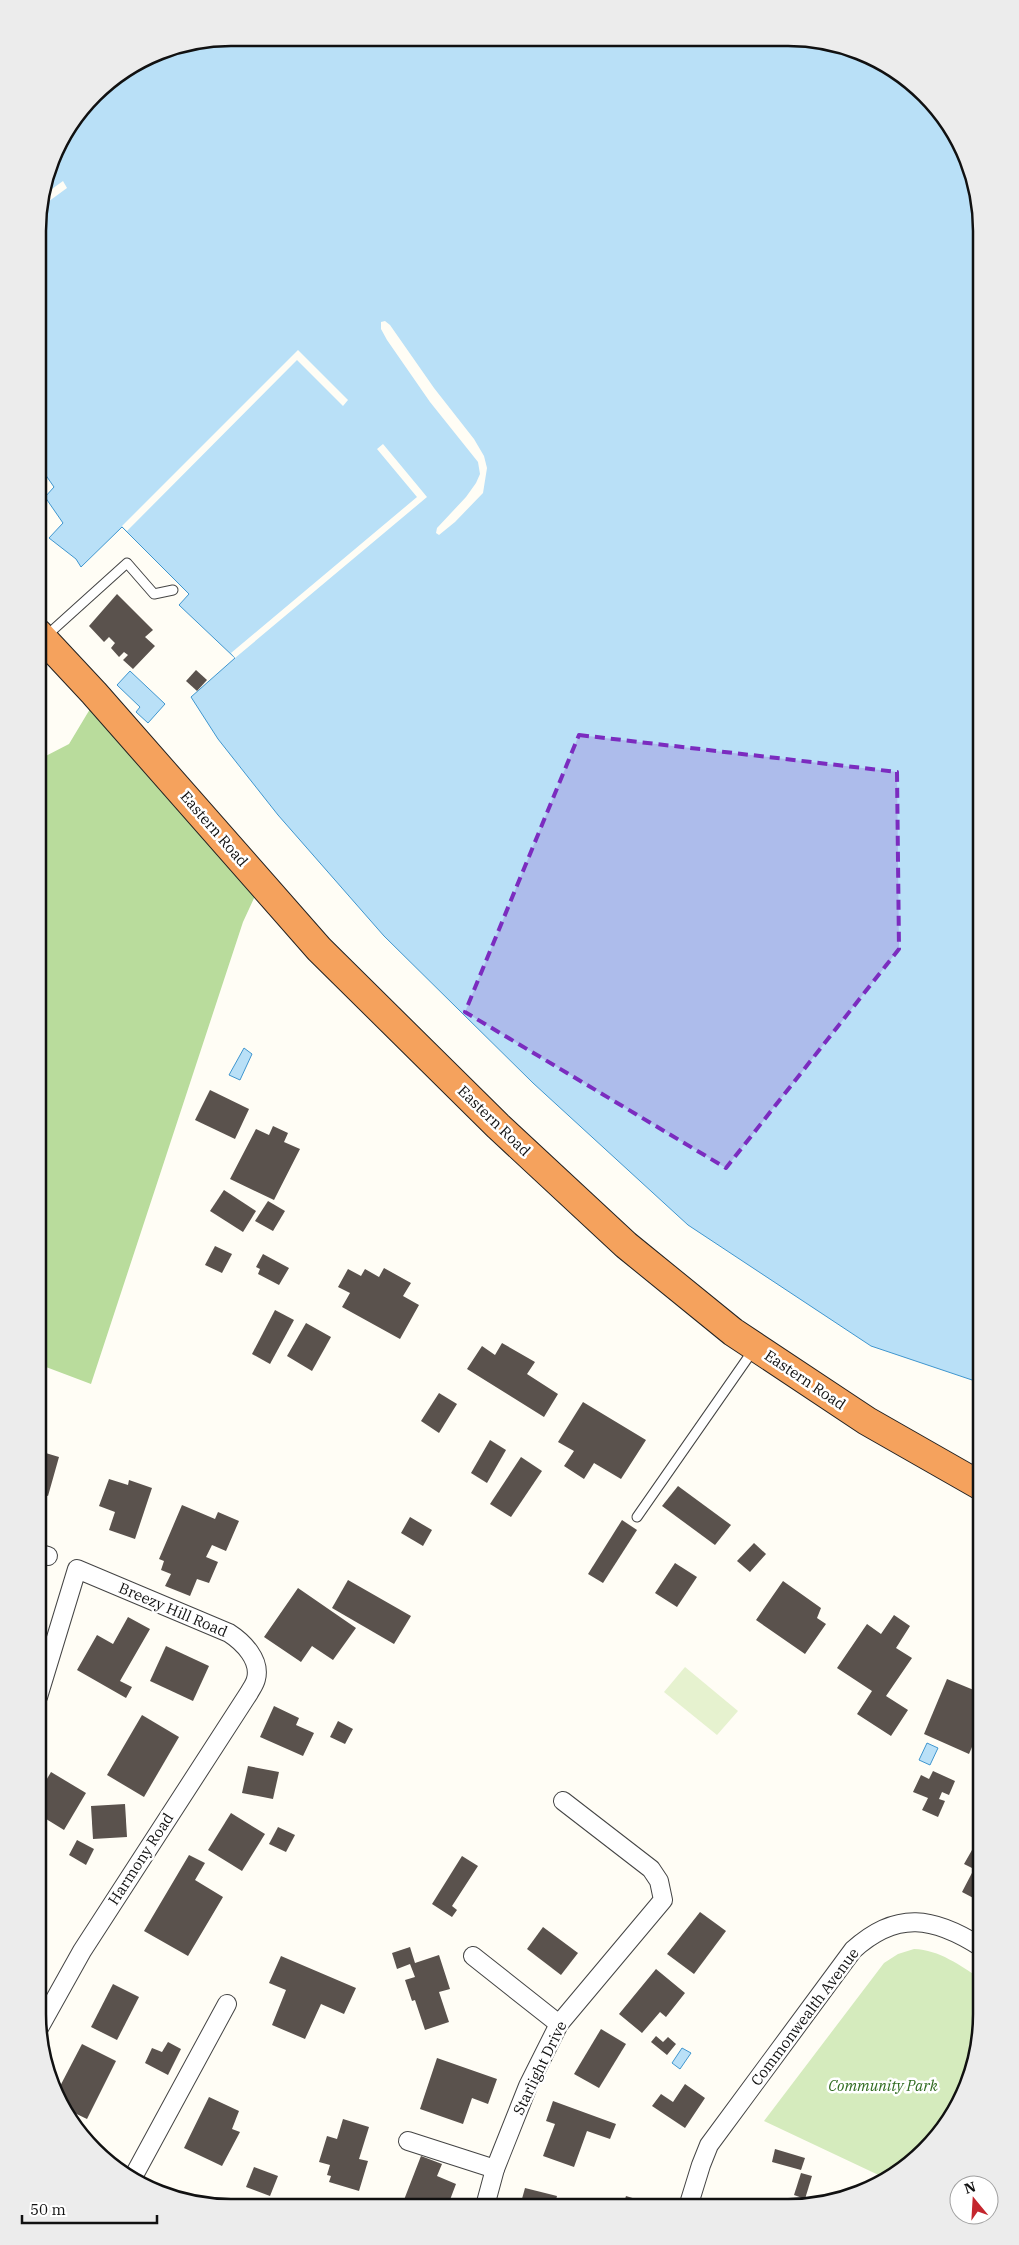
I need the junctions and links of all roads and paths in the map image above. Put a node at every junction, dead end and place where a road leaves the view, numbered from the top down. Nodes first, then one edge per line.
1 (173, 590) dead end
2 (46, 637) edge
3 (46, 648) edge
4 (756, 1347) junction
5 (973, 1481) edge
6 (637, 1517) dead end
7 (46, 1670) edge
8 (249, 1693) joint
9 (563, 1801) dead end
10 (973, 1943) edge
11 (473, 1956) dead end
12 (227, 2004) dead end
13 (46, 2017) edge
14 (559, 2024) junction
15 (408, 2141) dead end
16 (495, 2169) junction
17 (135, 2172) edge
18 (487, 2199) edge
19 (690, 2199) edge

1 - 2 lane
3 - 4 highway, Eastern Road
4 - 5 highway, Eastern Road
4 - 6 lane
7 - 8 street, Breezy Hill Road
8 - 13 street, Harmony Road
9 - 14 street, Starlight Drive
10 - 19 street, Commonwealth Avenue
11 - 14 street
12 - 17 street
14 - 16 street, Starlight Drive
15 - 16 street
16 - 18 street, Starlight Drive

